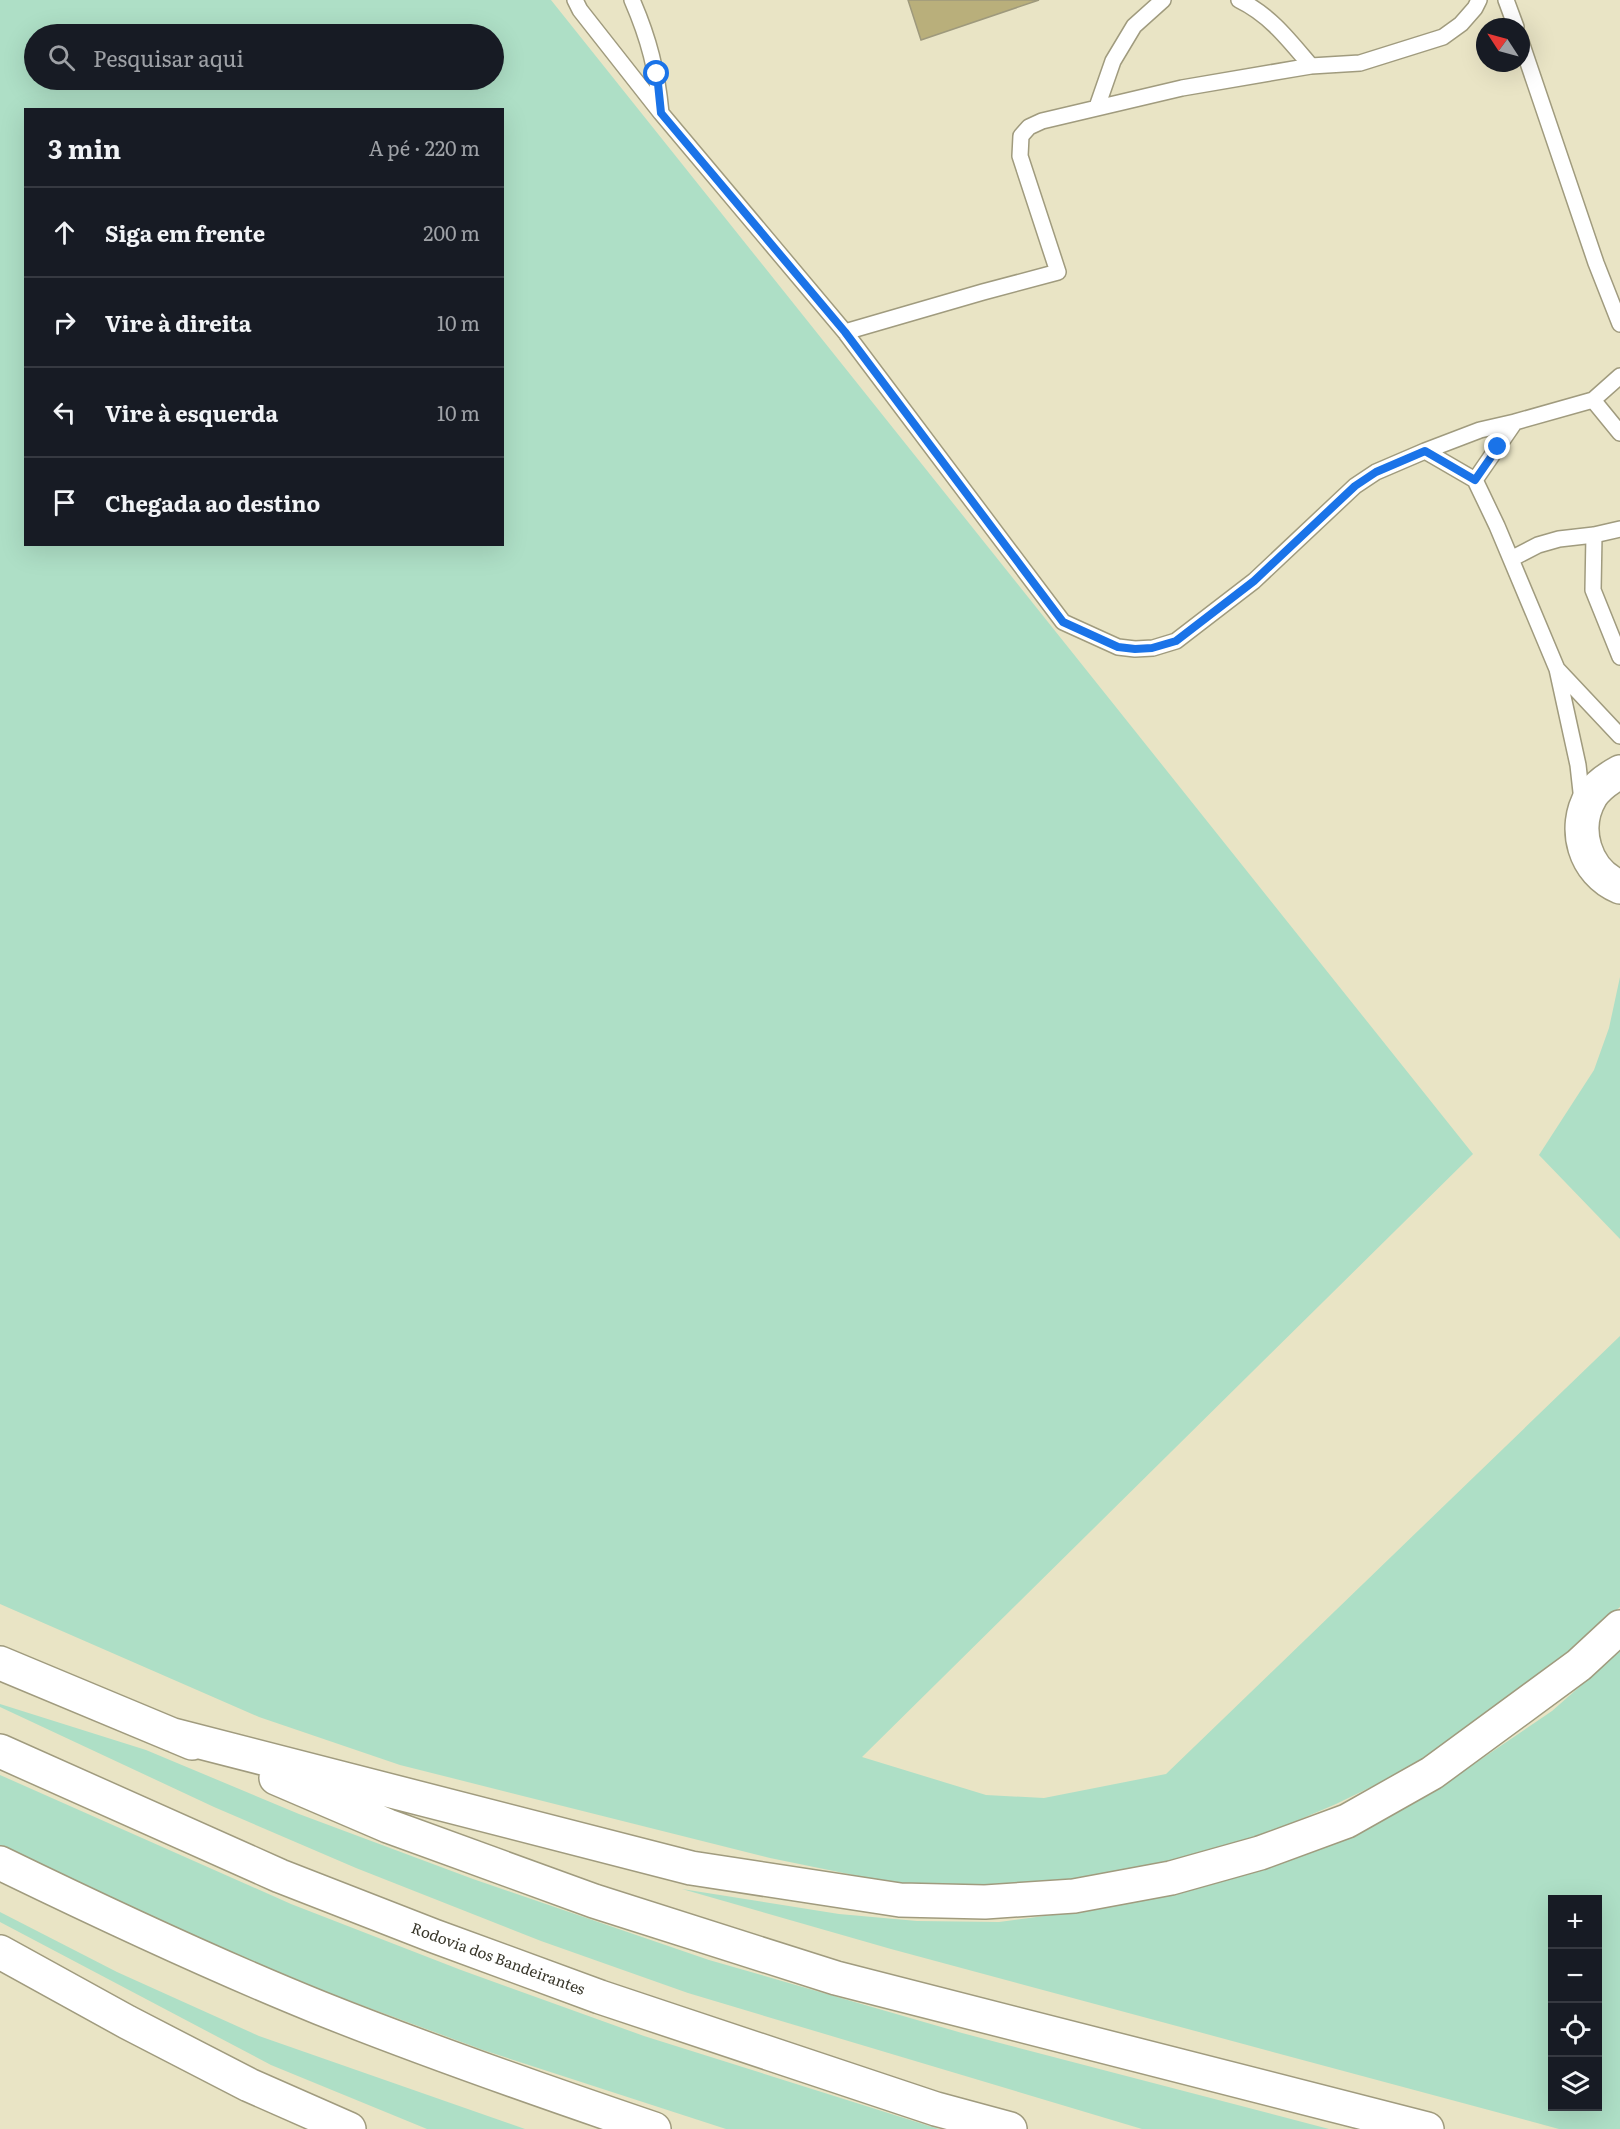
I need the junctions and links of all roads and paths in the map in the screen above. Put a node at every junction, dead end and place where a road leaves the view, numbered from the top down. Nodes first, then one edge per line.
1 (575, 0) edge
2 (632, 0) edge
3 (1163, 0) edge
4 (1239, 0) edge
5 (1479, 0) edge
6 (1506, 0) edge
7 (1513, 18) edge
8 (1311, 66) junction
9 (1530, 69) edge
10 (1097, 106) junction
11 (661, 113) junction
12 (1620, 324) edge
13 (845, 332) junction
14 (1620, 376) edge
15 (1593, 400) junction
16 (1515, 422) junction
17 (1620, 433) edge
18 (1425, 451) junction
19 (1475, 480) junction
20 (1620, 529) edge
21 (1594, 535) junction
22 (1511, 560) junction
23 (1620, 657) edge
24 (1557, 669) junction
25 (1620, 736) edge
26 (1620, 772) edge
27 (1583, 813) junction
28 (1620, 887) edge
29 (1620, 1627) edge
30 (0, 1662) edge
31 (173, 1735) junction
32 (0, 1751) edge
33 (0, 1863) edge
34 (0, 1952) edge
35 (349, 2129) edge
36 (654, 2129) edge
37 (1010, 2129) edge
38 (1427, 2129) edge

1 - 11 lane
2 - 11 lane
3 - 10 lane
4 - 8 lane
5 - 8 lane
6 - 7 lane
8 - 10 lane
9 - 12 lane
10 - 13 lane
11 - 13 lane
13 - 18 lane
14 - 15 lane
15 - 16 lane
15 - 17 lane
16 - 18 lane
16 - 19 lane
18 - 19 lane
19 - 22 lane
20 - 21 lane
21 - 22 lane
21 - 23 lane
22 - 24 lane
24 - 25 lane
24 - 27 lane
26 - 27 main road
27 - 28 main road
29 - 31 main road
30 - 31 main road
31 - 38 main road
32 - 37 main road, Rodovia dos Bandeirantes
33 - 36 main road
34 - 35 main road

